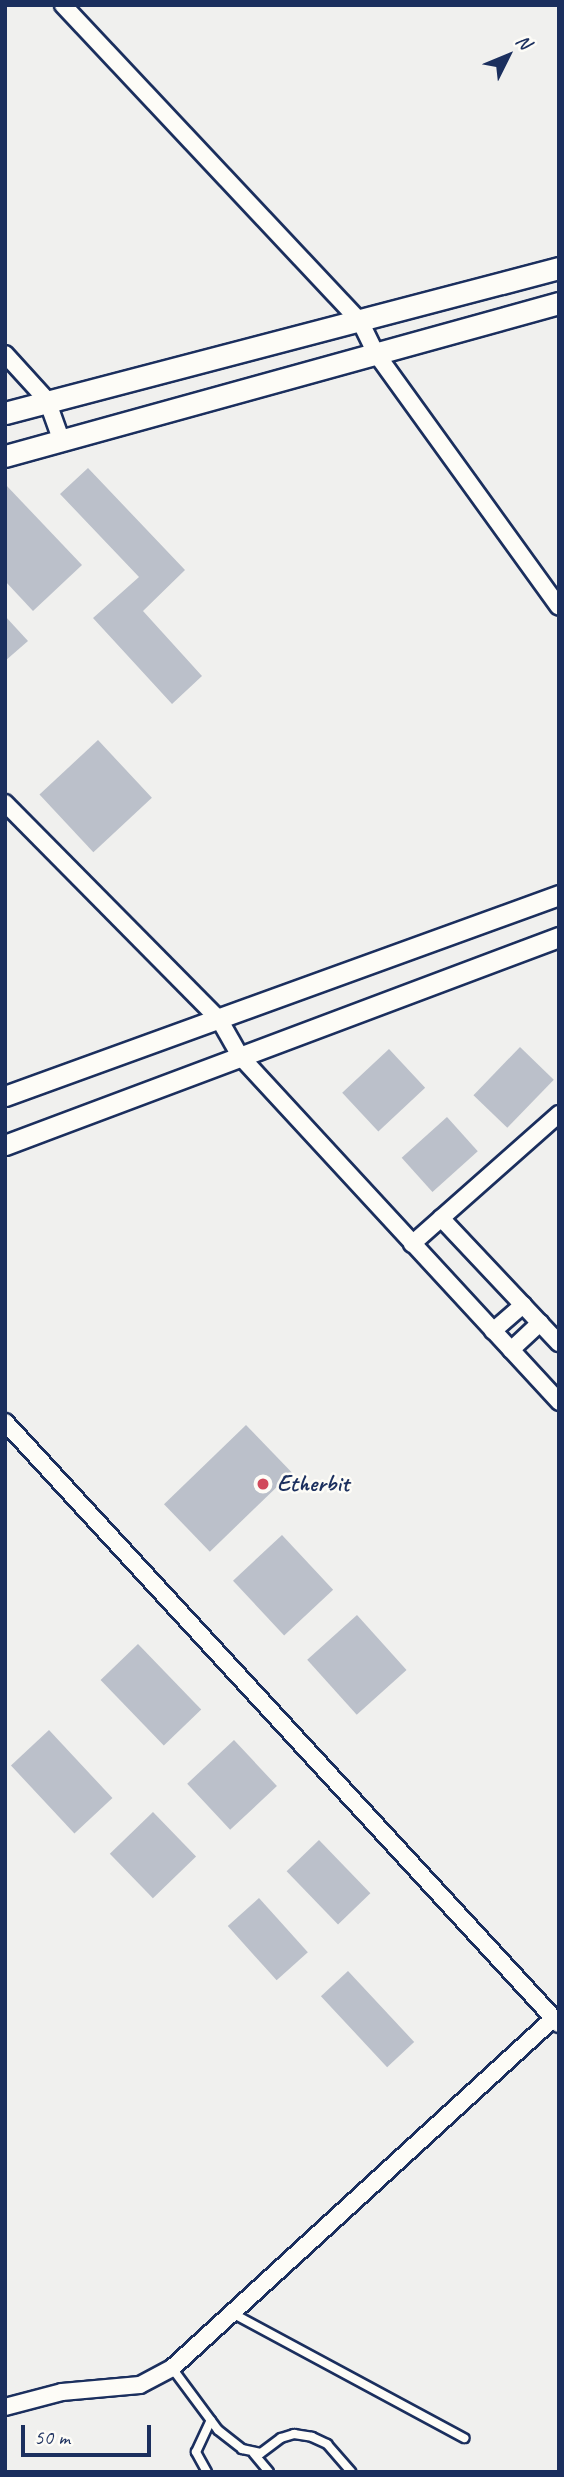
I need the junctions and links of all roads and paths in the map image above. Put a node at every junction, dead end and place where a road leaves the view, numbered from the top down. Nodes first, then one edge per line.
1 (63, 5) edge
2 (559, 268) edge
3 (559, 303) edge
4 (359, 321) junction
5 (375, 352) junction
6 (5, 354) edge
7 (47, 400) junction
8 (5, 413) edge
9 (61, 439) junction
10 (5, 456) edge
11 (559, 607) edge
12 (5, 803) edge
13 (559, 895) edge
14 (559, 937) edge
15 (219, 1019) junction
16 (240, 1056) junction
17 (5, 1096) edge
18 (559, 1114) edge
19 (5, 1145) edge
20 (442, 1218) junction
21 (412, 1244) junction
22 (523, 1305) junction
23 (540, 1322) junction
24 (493, 1331) junction
25 (559, 1343) edge
26 (510, 1350) junction
27 (559, 1402) edge
28 (5, 1422) edge
29 (556, 2021) edge
30 (231, 2313) junction
31 (172, 2368) junction
32 (5, 2407) edge
33 (211, 2420) junction
34 (464, 2438) dead end
35 (254, 2454) junction
36 (207, 2472) edge
37 (270, 2472) edge
38 (351, 2472) edge

1 - 4 street
2 - 4 main road
3 - 5 main road
4 - 5 street
4 - 7 main road
5 - 9 main road
5 - 11 street
6 - 7 street
7 - 8 main road
7 - 9 street
9 - 10 main road
12 - 15 street
13 - 15 street
14 - 16 street
15 - 16 street
15 - 17 street
16 - 19 street
16 - 21 street
18 - 20 street
20 - 21 street
20 - 22 street
21 - 24 street
22 - 23 street
22 - 24 street
23 - 25 street
23 - 26 street
24 - 26 street
26 - 27 street
28 - 29 street
29 - 30 street
30 - 31 street
30 - 34 lane
31 - 32 street
31 - 33 lane
33 - 35 lane
33 - 36 lane
35 - 37 lane
35 - 38 lane

